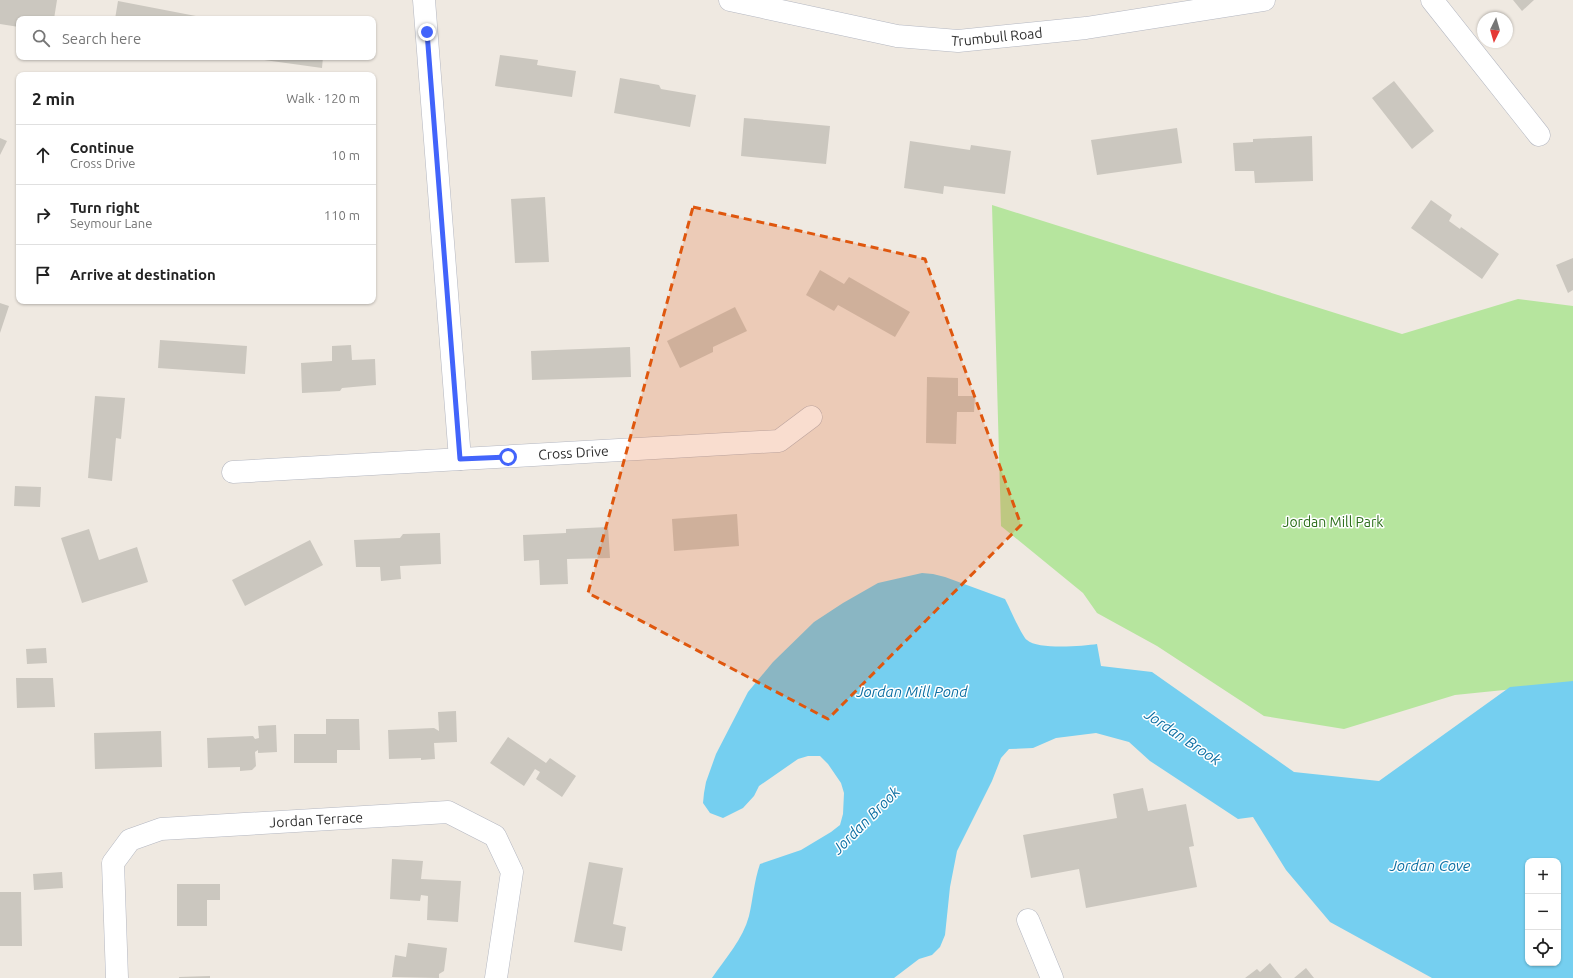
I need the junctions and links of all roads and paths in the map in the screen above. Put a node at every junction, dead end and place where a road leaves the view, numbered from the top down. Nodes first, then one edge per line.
1 (424, 0) edge
2 (730, 0) edge
3 (1264, 0) edge
4 (1432, 0) edge
5 (1539, 135) dead end
6 (811, 417) dead end
7 (460, 459) junction
8 (233, 472) dead end
9 (1028, 920) dead end
10 (117, 978) edge
11 (496, 978) edge
12 (1052, 978) edge

1 - 7 street
2 - 3 street, Trumbull Road
4 - 5 street
6 - 7 street, Cross Drive
7 - 8 street, Cross Drive
9 - 12 street
10 - 11 street, Jordan Terrace

